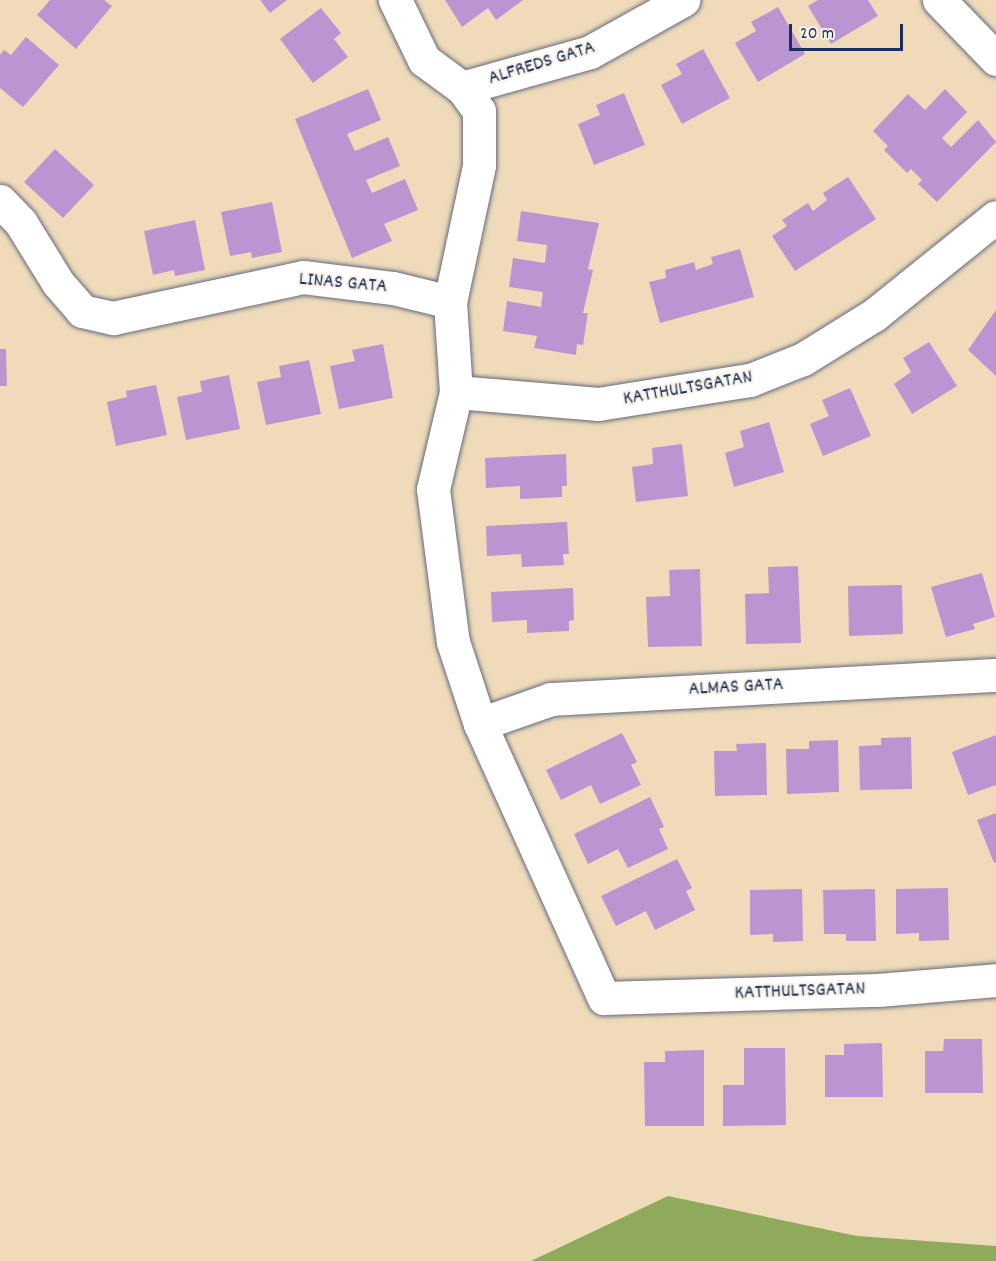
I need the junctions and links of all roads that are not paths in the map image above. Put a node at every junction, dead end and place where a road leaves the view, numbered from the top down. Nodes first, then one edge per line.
1 (394, 0) edge
2 (683, 0) edge
3 (939, 0) edge
4 (996, 59) edge
5 (462, 88) junction
6 (0, 201) edge
7 (996, 217) edge
8 (450, 302) junction
9 (456, 392) junction
10 (996, 675) edge
11 (480, 724) junction
12 (996, 980) edge

1 - 5 street
2 - 5 street, ALFREDS GATA
3 - 4 street
5 - 8 street
6 - 8 street, LINAS GATA
7 - 9 street, KATTHULTSGATAN
8 - 9 street
9 - 11 street
10 - 11 street, ALMAS GATA
11 - 12 street, KATTHULTSGATAN

